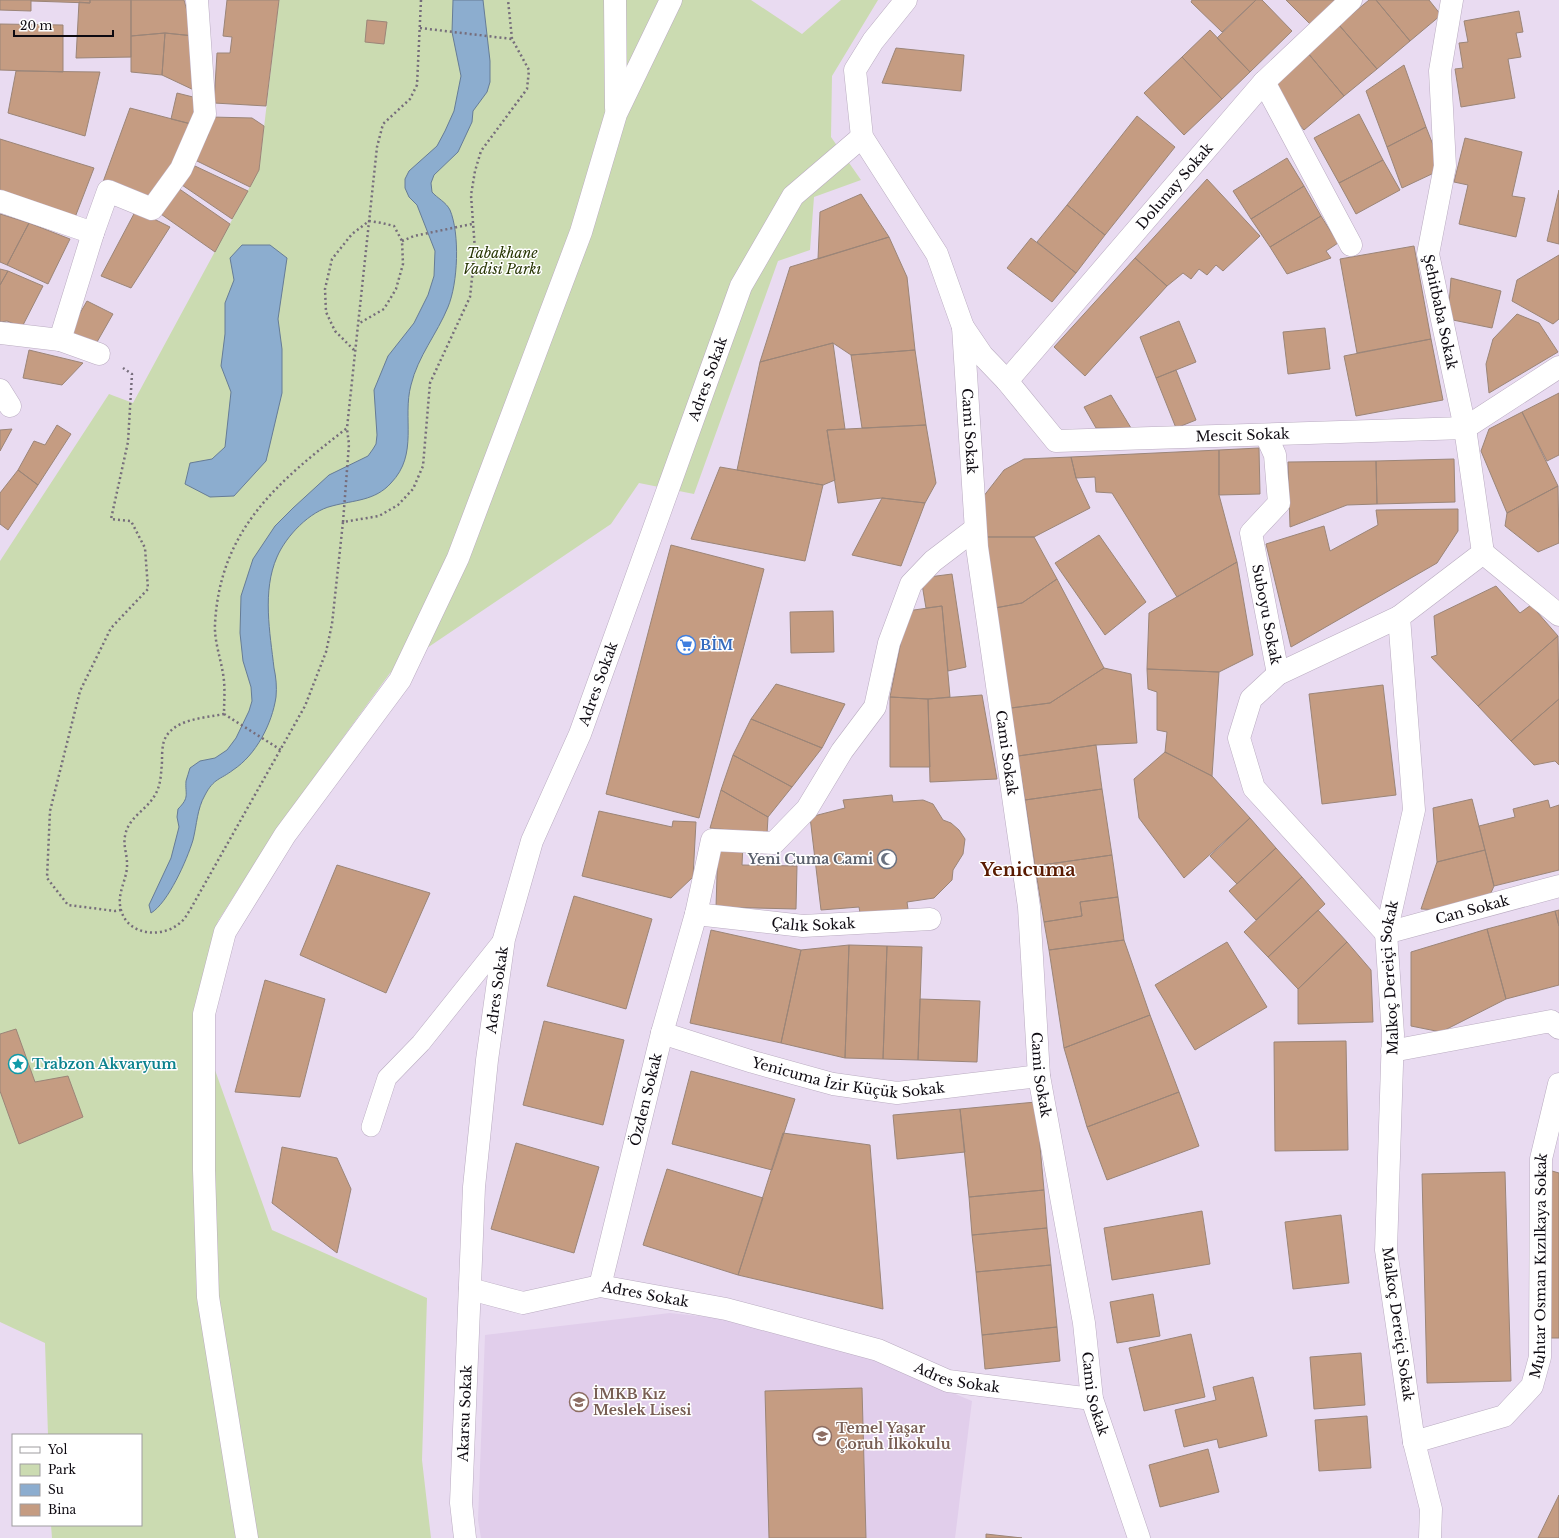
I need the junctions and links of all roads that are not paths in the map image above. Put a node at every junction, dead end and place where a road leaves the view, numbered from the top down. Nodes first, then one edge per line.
1 (197, 0) edge
2 (614, 0) edge
3 (670, 0) edge
4 (906, 0) edge
5 (1351, 0) edge
6 (1452, 0) edge
7 (1264, 82) junction
8 (616, 114) junction
9 (862, 137) junction
10 (0, 201) edge
11 (93, 233) junction
12 (1352, 244) dead end
13 (963, 327) junction
14 (0, 333) edge
15 (60, 340) junction
16 (99, 354) road end
17 (1559, 367) edge
18 (1007, 381) junction
19 (1465, 428) junction
20 (1266, 435) junction
21 (975, 529) junction
22 (1483, 553) junction
23 (1559, 615) edge
24 (1399, 617) junction
25 (1278, 674) junction
26 (1559, 886) edge
27 (696, 914) junction
28 (930, 919) dead end
29 (1386, 933) junction
30 (504, 939) junction
31 (1559, 1028) edge
32 (662, 1033) junction
33 (1392, 1052) junction
34 (1039, 1076) junction
35 (1559, 1084) edge
36 (371, 1127) dead end
37 (600, 1286) junction
38 (470, 1289) junction
39 (1092, 1399) junction
40 (1414, 1442) junction
41 (247, 1538) edge
42 (465, 1538) edge
43 (1139, 1538) edge
44 (1430, 1538) edge

1 - 11 street
2 - 8 street
3 - 8 street
4 - 9 street, Cami Sokak
5 - 7 street, Dolunay Sokak
6 - 19 street, Şehitbaba Sokak
7 - 12 street
7 - 18 street, Dolunay Sokak
8 - 41 street
9 - 13 street, Cami Sokak
9 - 30 street, Adres Sokak
10 - 11 street
11 - 15 street
13 - 18 street, Mescit Sokak
13 - 21 street, Cami Sokak
14 - 15 street
15 - 16 street
17 - 19 street
18 - 20 street, Mescit Sokak
19 - 20 street, Mescit Sokak
19 - 22 street, Şehitbaba Sokak
20 - 25 street, Suboyu Sokak
21 - 27 street, Özden Sokak
21 - 34 street, Cami Sokak
22 - 23 street
22 - 24 street
24 - 25 street
24 - 29 street, Malkoç Dereiçi Sokak
25 - 29 street, Suboyu Sokak
26 - 29 street, Can Sokak
27 - 28 street, Çalık Sokak
27 - 32 street, Özden Sokak
29 - 33 street, Malkoç Dereiçi Sokak
30 - 36 lane
30 - 38 street, Adres Sokak
31 - 33 street
32 - 34 street, Yenicuma İzir Küçük Sokak
32 - 37 street, Özden Sokak
33 - 40 street, Malkoç Dereiçi Sokak
34 - 39 street, Cami Sokak
35 - 40 street, Muhtar Osman Kızılkaya Sokak
37 - 38 street, Adres Sokak
37 - 39 street, Adres Sokak
38 - 42 street, Akarsu Sokak
39 - 43 street, Cami Sokak
40 - 44 street, Malkoç Dereiçi Sokak

